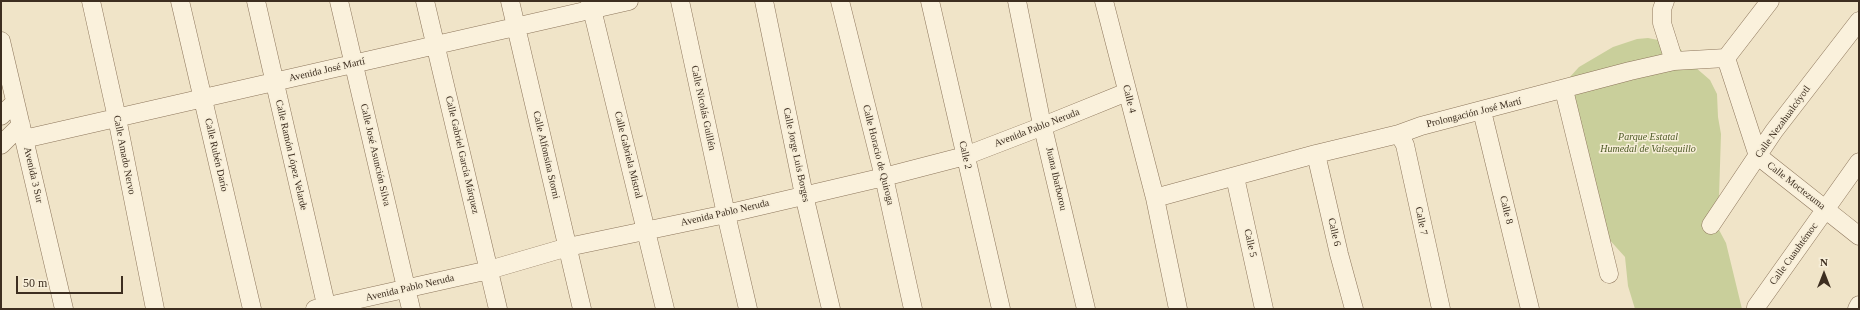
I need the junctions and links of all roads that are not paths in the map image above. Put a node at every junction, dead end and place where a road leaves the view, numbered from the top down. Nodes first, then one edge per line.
1 (91, 1) edge
2 (180, 1) edge
3 (256, 1) edge
4 (339, 1) edge
5 (425, 1) edge
6 (510, 1) edge
7 (629, 1) edge
8 (680, 1) edge
9 (764, 1) edge
10 (840, 1) edge
11 (930, 1) edge
12 (1017, 1) edge
13 (1665, 1) edge
14 (1770, 1) edge
15 (1110, 2) edge
16 (591, 5) edge
17 (1859, 21) edge
18 (516, 27) junction
19 (1, 41) edge
20 (436, 45) junction
21 (1726, 58) junction
22 (1674, 61) junction
23 (354, 64) junction
24 (274, 82) junction
25 (1564, 90) junction
26 (1127, 92) junction
27 (203, 98) junction
28 (15, 102) junction
29 (1482, 111) junction
30 (1, 116) edge
31 (117, 118) junction
32 (1043, 126) junction
33 (23, 132) junction
34 (1399, 134) junction
35 (1, 145) edge
36 (1316, 154) junction
37 (965, 156) junction
38 (1758, 156) junction
39 (1859, 162) edge
40 (884, 177) junction
41 (1235, 177) junction
42 (804, 195) junction
43 (1154, 198) junction
44 (1826, 210) junction
45 (726, 214) junction
46 (1711, 225) dead end
47 (647, 230) junction
48 (1859, 236) edge
49 (568, 248) junction
50 (489, 270) junction
51 (1609, 274) dead end
52 (407, 290) junction
53 (1859, 305) edge
54 (1756, 307) dead end
55 (323, 308) edge
56 (64, 309) edge
57 (155, 309) edge
58 (252, 309) edge
59 (411, 309) edge
60 (498, 309) edge
61 (582, 309) edge
62 (665, 309) edge
63 (748, 309) edge
64 (831, 309) edge
65 (913, 309) edge
66 (1001, 309) edge
67 (1086, 309) edge
68 (1178, 309) edge
69 (1264, 309) edge
70 (1354, 309) edge
71 (1441, 309) edge
72 (1530, 309) edge
73 (1857, 309) edge

1 - 31 street, Calle Amado Nervo
2 - 27 street, Calle Rubén Darío
3 - 24 street, Calle Ramón López Velarde
4 - 23 street, Calle José Asunción Silva
5 - 20 street, Calle Gabriel García Márquez
6 - 18 street, Calle Alfonsina Storni
7 - 16 street, Avenida José Martí
8 - 45 street, Calle Nicolás Guillén
9 - 42 street, Calle Jorge Luis Borges
10 - 40 street, Calle Horacio de Quiroga
11 - 37 street, Calle 2
12 - 32 street, Juana Ibarborou
13 - 22 street
14 - 21 street
15 - 26 street, Calle 4
16 - 18 street, Avenida José Martí
16 - 47 street, Calle Gabriela Mistral
17 - 38 street, Calle Nezahualcóyotl
18 - 20 street, Avenida José Martí
18 - 49 street, Calle Alfonsina Storni
19 - 28 street, Avenida 3 Sur
20 - 23 street, Avenida José Martí
20 - 50 street, Calle Gabriel García Márquez
21 - 22 street, Prolongación José Martí
21 - 38 street, Calle Moctezuma
22 - 25 street, Prolongación José Martí
23 - 24 street, Avenida José Martí
23 - 52 street, Calle José Asunción Silva
24 - 27 street, Avenida José Martí
24 - 55 street, Calle Ramón López Velarde
25 - 29 street, Prolongación José Martí
25 - 51 street
26 - 32 street, Avenida Pablo Neruda
26 - 43 street, Calle 4
27 - 31 street, Avenida José Martí
27 - 58 street, Calle Rubén Darío
28 - 30 street
28 - 33 street, Avenida 3 Sur
29 - 34 street, Prolongación José Martí
29 - 72 street, Calle 8
31 - 33 street, Avenida José Martí
31 - 57 street, Calle Amado Nervo
32 - 37 street, Avenida Pablo Neruda
32 - 67 street, Juana Ibarborou
33 - 35 street
33 - 56 street, Avenida 3 Sur
34 - 36 street, Prolongación José Martí
34 - 71 street, Calle 7
36 - 41 street, Prolongación José Martí
36 - 70 street, Calle 6
37 - 40 street, Avenida Pablo Neruda
37 - 66 street, Calle 2
38 - 44 street, Calle Moctezuma
38 - 46 street, Calle Nezahualcóyotl
39 - 44 street, Calle Cuauhtémoc
40 - 42 street, Avenida Pablo Neruda
40 - 65 street, Calle Horacio de Quiroga
41 - 43 street, Prolongación José Martí
41 - 69 street, Calle 5
42 - 45 street, Avenida Pablo Neruda
42 - 64 street, Calle Jorge Luis Borges
43 - 68 street, Calle 4
44 - 48 street, Calle Moctezuma
44 - 54 street, Calle Cuauhtémoc
45 - 47 street, Avenida Pablo Neruda
45 - 63 street, Calle Nicolás Guillén
47 - 49 street, Avenida Pablo Neruda
47 - 62 street, Calle Gabriela Mistral
49 - 50 street, Avenida Pablo Neruda
49 - 61 street, Calle Alfonsina Storni
50 - 52 street, Avenida Pablo Neruda
50 - 60 street, Calle Gabriel García Márquez
52 - 55 street, Avenida Pablo Neruda
52 - 59 street, Calle José Asunción Silva
53 - 73 street

